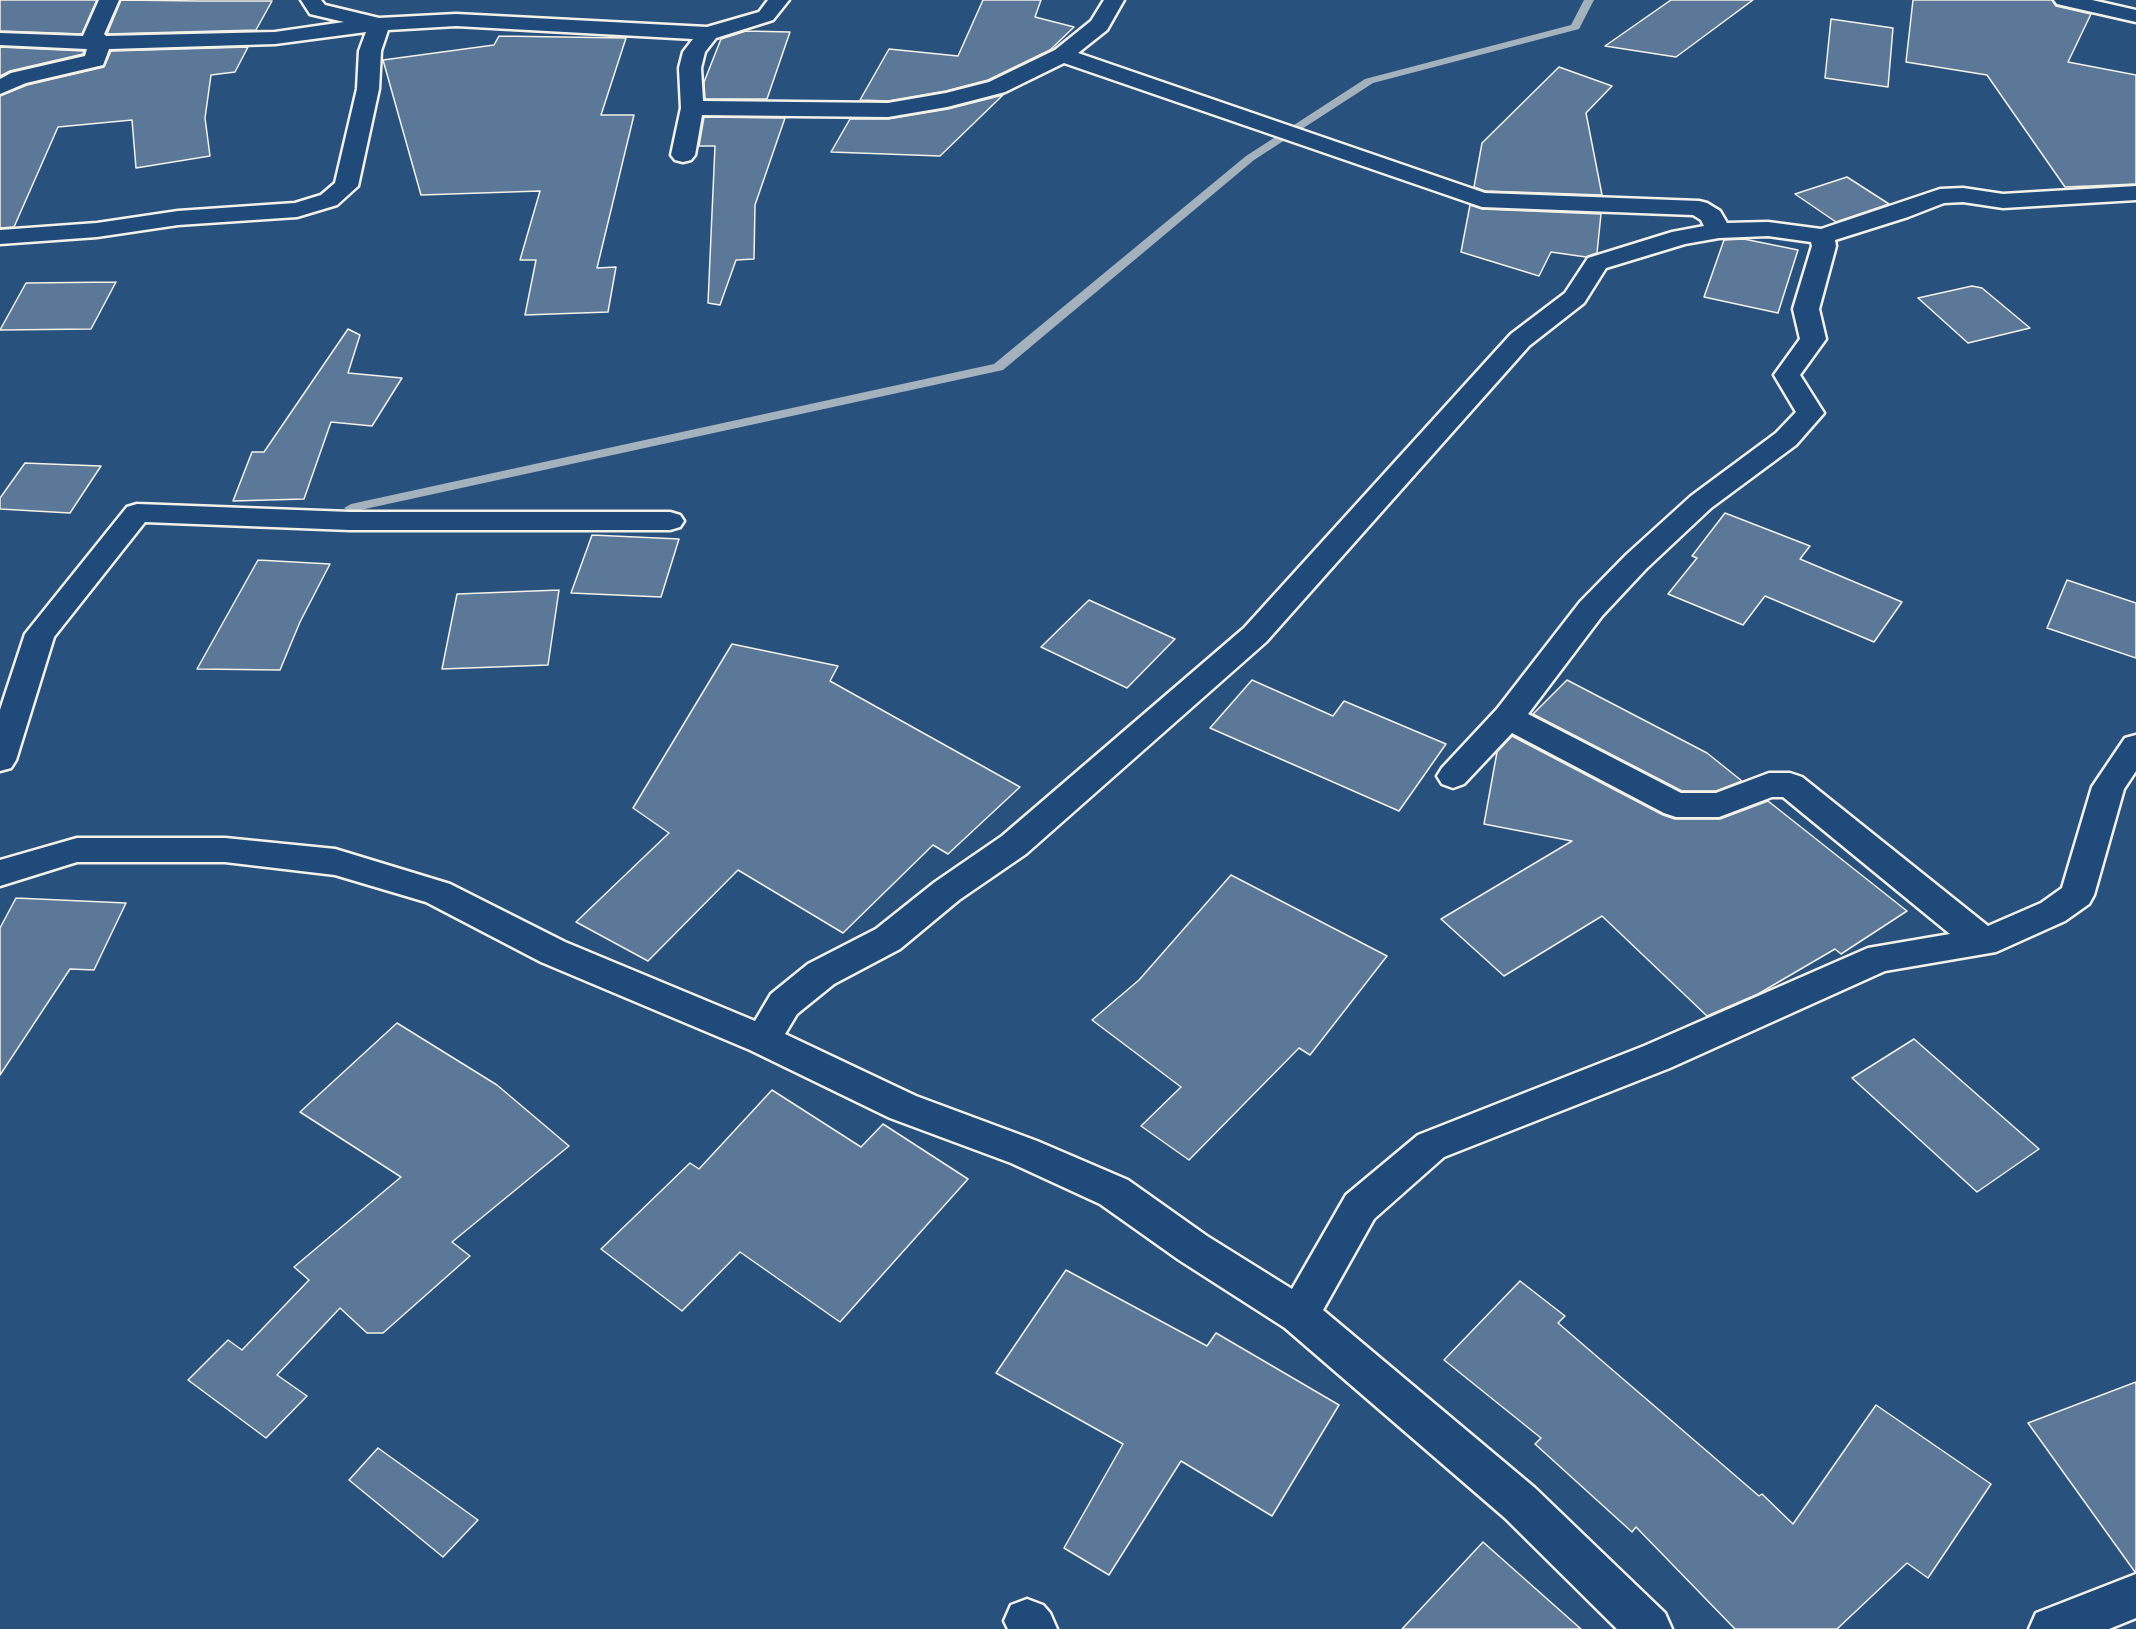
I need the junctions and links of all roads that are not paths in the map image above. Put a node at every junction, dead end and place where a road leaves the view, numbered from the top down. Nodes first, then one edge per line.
1 (109, 0) edge
2 (310, 0) edge
3 (780, 0) edge
4 (1114, 0) edge
5 (2064, 0) edge
6 (2136, 16) edge
7 (379, 24) junction
8 (708, 33) junction
9 (0, 39) edge
10 (100, 43) junction
11 (1063, 55) junction
12 (0, 87) edge
13 (692, 108) junction
14 (683, 155) dead end
15 (2136, 194) edge
16 (1719, 231) junction
17 (1822, 236) junction
18 (0, 237) edge
19 (670, 521) dead end
20 (1508, 717) junction
21 (2136, 746) edge
22 (0, 760) edge
23 (1453, 776) dead end
24 (0, 873) edge
25 (1984, 942) junction
26 (763, 1040) junction
27 (1299, 1315) junction
28 (2136, 1596) edge
29 (1649, 1629) edge
30 (2052, 1629) edge

1 - 10 street
2 - 7 street
3 - 8 street
4 - 11 street
5 - 6 street
7 - 8 street
7 - 10 street
7 - 18 street
8 - 13 street
9 - 10 street
10 - 12 street
11 - 13 street
11 - 16 street
13 - 14 street
15 - 17 street
16 - 17 street
16 - 26 street
17 - 20 street
19 - 22 street
20 - 23 street
20 - 25 street
21 - 25 street
24 - 26 street
25 - 27 street
26 - 27 street
27 - 29 street
28 - 30 street

